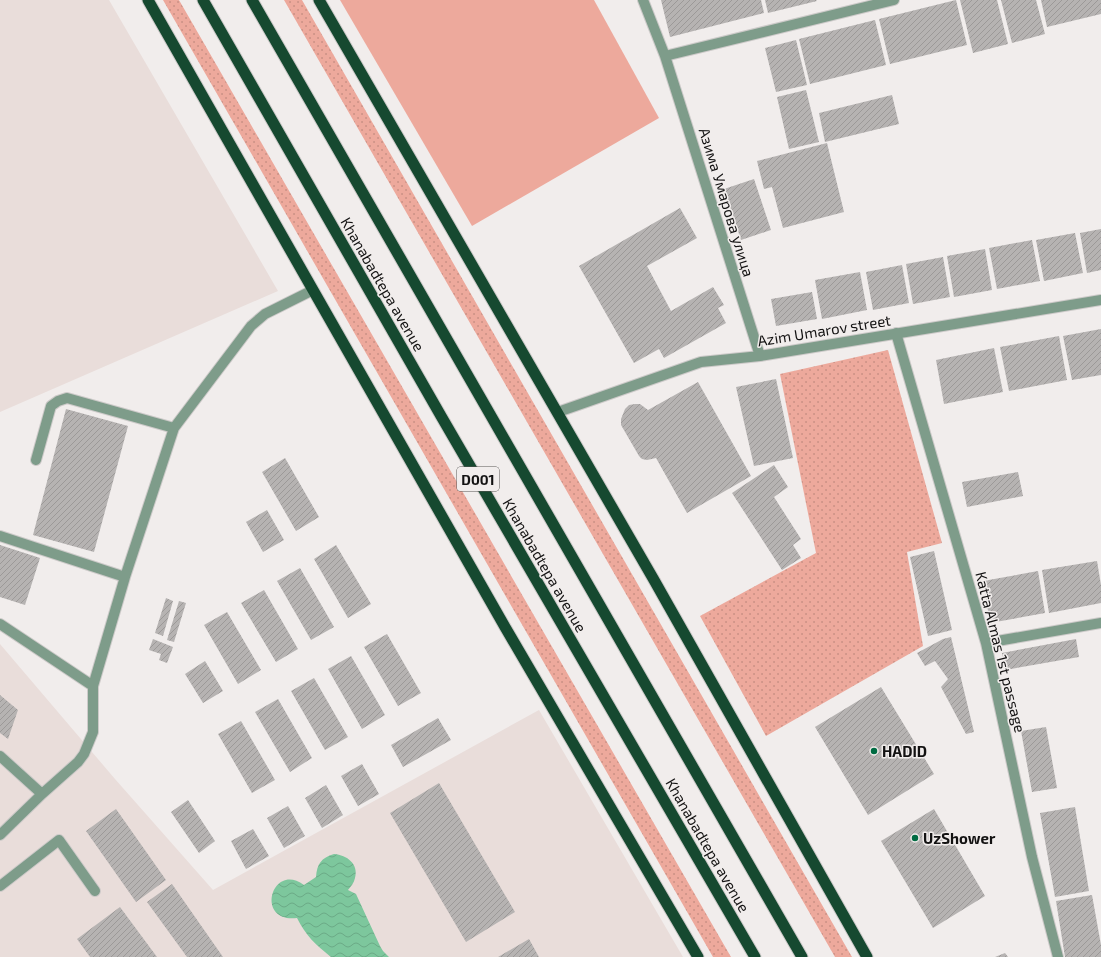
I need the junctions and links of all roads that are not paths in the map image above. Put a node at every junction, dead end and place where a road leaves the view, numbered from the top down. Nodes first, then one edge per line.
1 (148, 0) edge
2 (203, 0) edge
3 (252, 0) edge
4 (319, 0) edge
5 (643, 0) edge
6 (894, 0) edge
7 (665, 56) junction
8 (313, 290) junction
9 (1101, 300) edge
10 (896, 333) junction
11 (760, 356) junction
12 (558, 412) junction
13 (174, 428) junction
14 (36, 460) dead end
15 (0, 536) edge
16 (125, 577) junction
17 (1101, 623) edge
18 (0, 624) edge
19 (986, 643) junction
20 (93, 686) junction
21 (0, 756) edge
22 (42, 794) junction
23 (0, 835) edge
24 (0, 886) edge
25 (95, 891) dead end
26 (698, 957) edge
27 (755, 957) edge
28 (802, 957) edge
29 (867, 957) edge
30 (1058, 957) edge

1 - 8 highway
2 - 27 highway, Khanabadtepa avenue / D001
3 - 28 highway, Khanabadtepa avenue / D001
4 - 12 highway
5 - 7 street, Азима Умарова улица
6 - 7 street
7 - 11 street, Азима Умарова улица
8 - 13 street
8 - 26 highway
9 - 10 street, Azim Umarov street
10 - 11 street, Azim Umarov street
10 - 19 street, Katta Almas 1st passage
11 - 12 street, Azim Umarov street
12 - 29 highway
13 - 14 street
13 - 16 street
15 - 16 street
16 - 20 street
17 - 19 street
18 - 20 street
19 - 30 street, Katta Almas 1st passage
20 - 22 street
21 - 22 street
22 - 23 street
24 - 25 street

